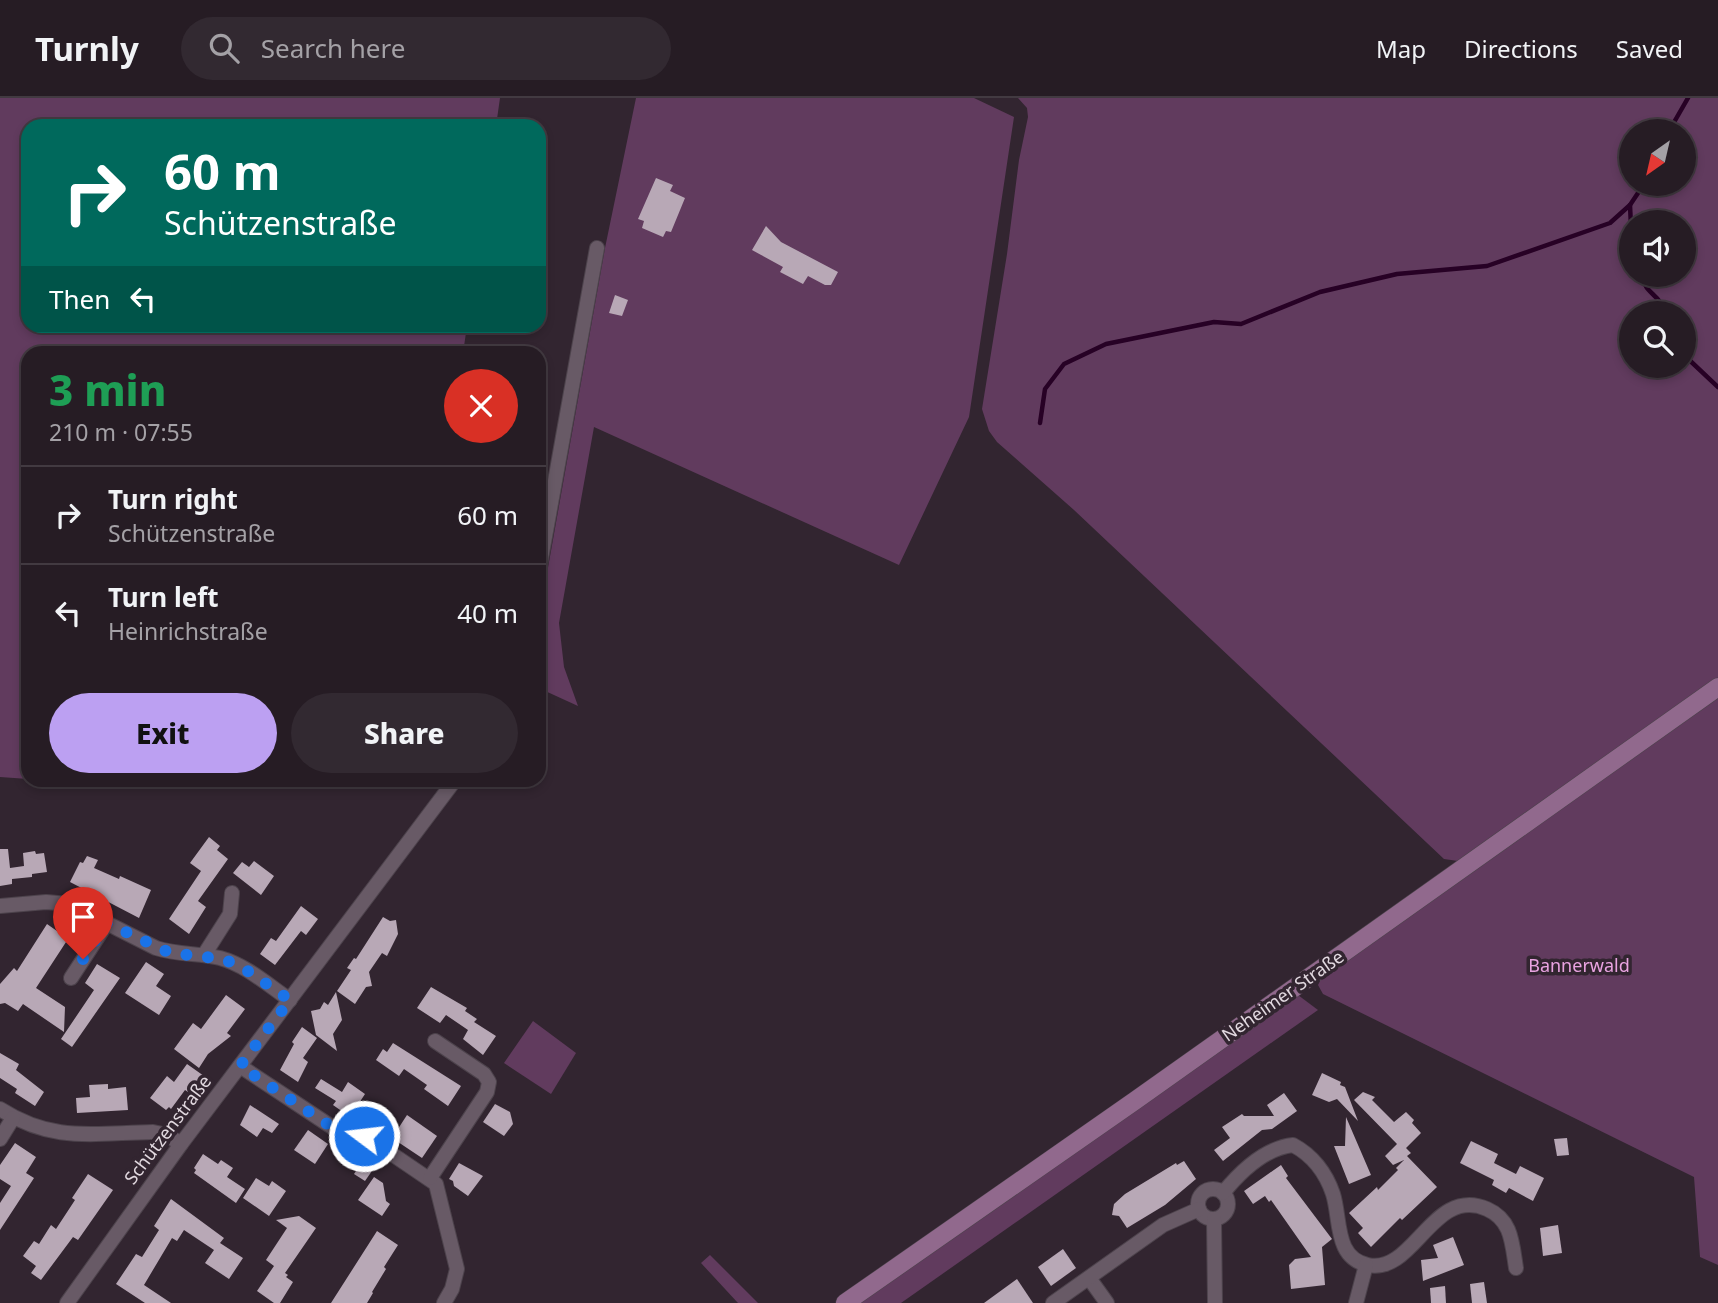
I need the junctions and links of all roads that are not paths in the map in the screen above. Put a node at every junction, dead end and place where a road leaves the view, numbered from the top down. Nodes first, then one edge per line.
1 (597, 248) dead end
2 (546, 531) edge
3 (1718, 687) edge
4 (449, 787) edge
5 (233, 893) dead end
6 (0, 906) edge
7 (107, 923) junction
8 (204, 955) junction
9 (71, 978) dead end
10 (290, 1000) junction
11 (435, 1041) dead end
12 (240, 1066) junction
13 (0, 1109) edge
14 (13, 1118) junction
15 (0, 1139) edge
16 (181, 1144) junction
17 (430, 1178) junction
18 (1223, 1193) junction
19 (1199, 1209) junction
20 (1214, 1219) junction
21 (1366, 1265) junction
22 (1516, 1268) dead end
23 (1089, 1278) junction
24 (67, 1303) edge
25 (444, 1303) edge
26 (845, 1303) edge
27 (1053, 1303) edge
28 (1107, 1303) edge
29 (1215, 1303) edge
30 (1356, 1303) edge

1 - 2 street
3 - 26 main road, Neheimer Straße
4 - 10 street, Schützenstraße
5 - 8 street
6 - 7 street
7 - 8 street
7 - 9 street
8 - 10 street
10 - 12 street, Schützenstraße
11 - 17 street
12 - 16 street, Schützenstraße
12 - 17 street
13 - 14 street
14 - 15 street
14 - 16 street
16 - 24 street, Schützenstraße
17 - 25 street
18 - 19 street
18 - 20 street
18 - 21 street
19 - 20 street
19 - 23 street
20 - 29 street
21 - 22 street
21 - 30 street
23 - 27 street
23 - 28 street

